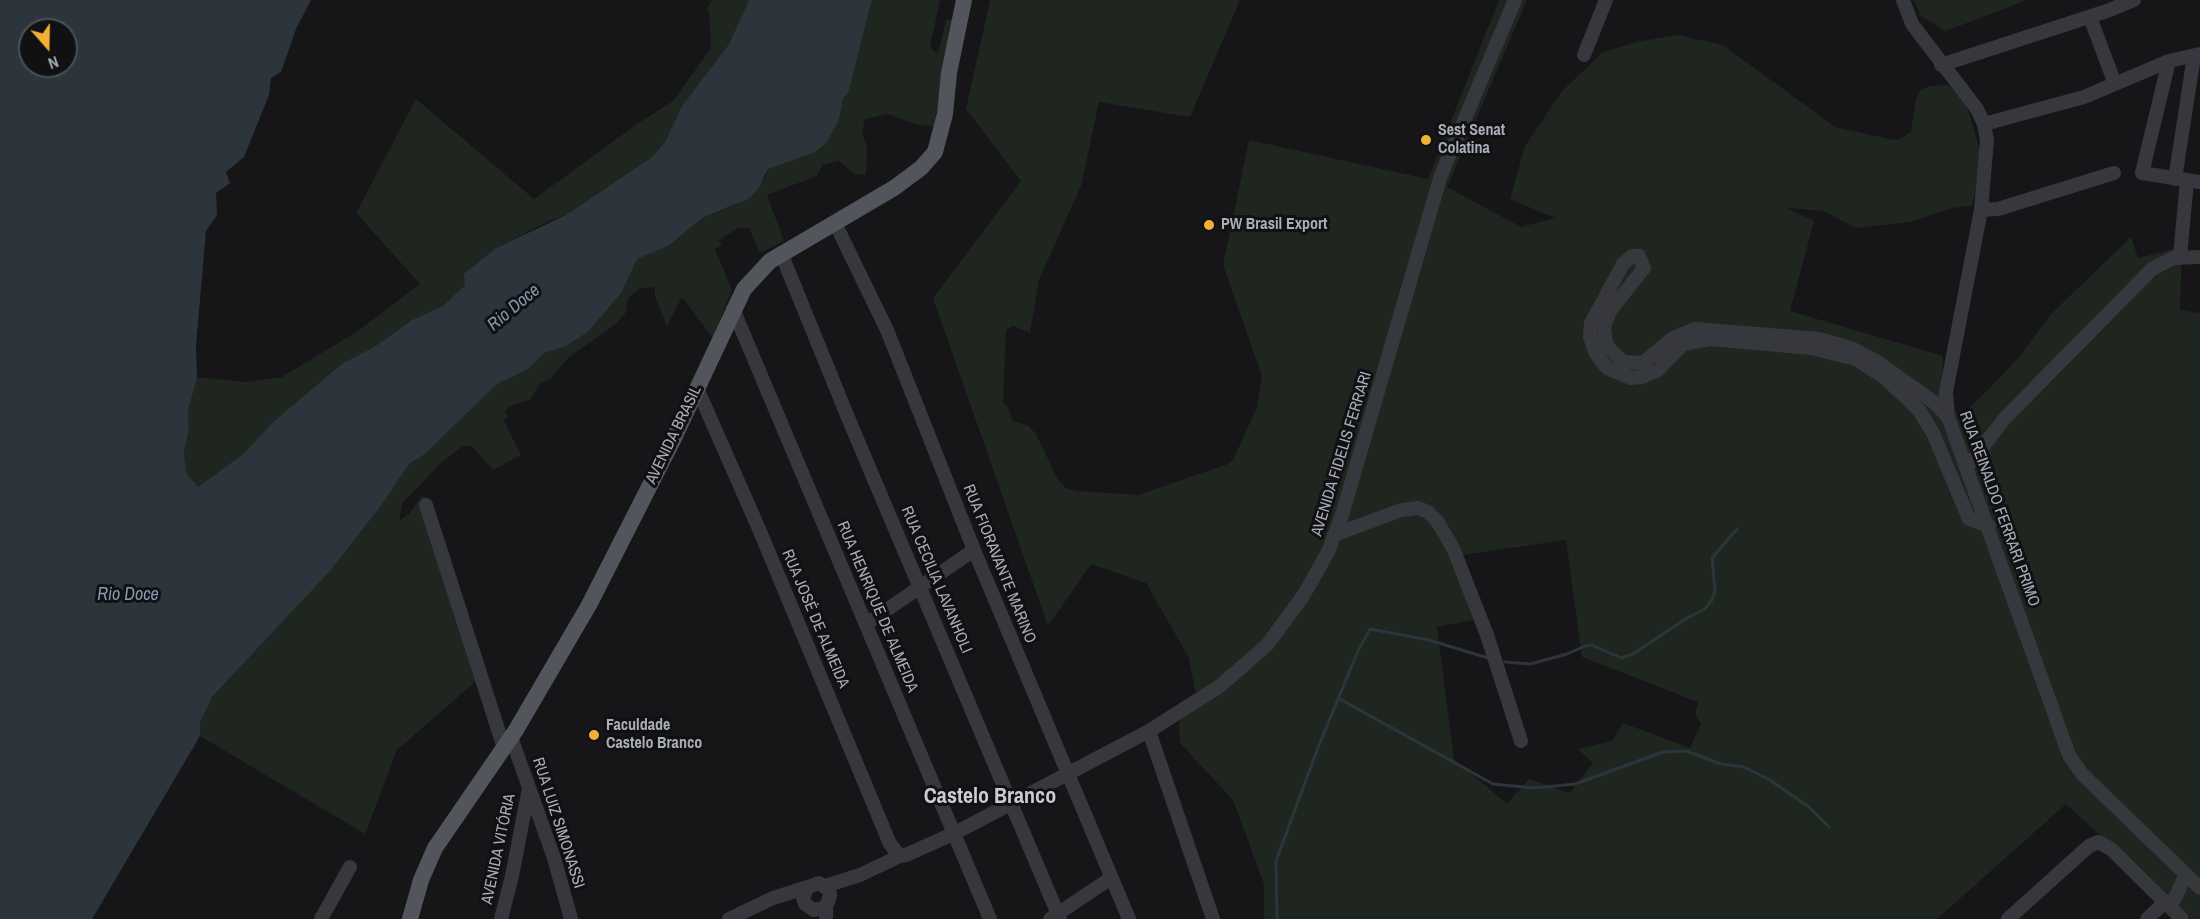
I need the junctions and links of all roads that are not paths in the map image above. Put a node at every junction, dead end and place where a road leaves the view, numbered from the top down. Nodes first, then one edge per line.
1 (964, 0) edge
2 (1515, 0) edge
3 (1606, 0) edge
4 (1903, 0) edge
5 (2134, 0) edge
6 (2090, 16) junction
7 (1584, 55) dead end
8 (2197, 56) edge
9 (2169, 61) junction
10 (1941, 65) junction
11 (2115, 84) junction
12 (1984, 124) junction
13 (2114, 173) dead end
14 (2187, 181) edge
15 (1981, 210) junction
16 (835, 223) junction
17 (781, 253) junction
18 (2180, 256) junction
19 (2200, 257) edge
20 (733, 309) junction
21 (1651, 357) junction
22 (1658, 370) junction
23 (697, 388) junction
24 (1948, 418) junction
25 (1928, 424) junction
26 (1967, 467) junction
27 (426, 505) dead end
28 (1989, 526) junction
29 (1334, 535) junction
30 (974, 550) junction
31 (921, 587) junction
32 (866, 624) junction
33 (1149, 731) junction
34 (1521, 741) dead end
35 (507, 743) junction
36 (1067, 773) junction
37 (529, 786) junction
38 (1012, 803) junction
39 (955, 833) junction
40 (903, 856) junction
41 (350, 867) dead end
42 (2186, 874) junction
43 (1111, 878) junction
44 (825, 886) junction
45 (808, 887) junction
46 (2200, 888) edge
47 (2166, 904) junction
48 (760, 906) junction
49 (809, 910) edge
50 (826, 913) edge
51 (1056, 917) edge
52 (321, 919) edge
53 (410, 919) edge
54 (501, 919) edge
55 (571, 919) edge
56 (729, 919) edge
57 (990, 919) edge
58 (1129, 919) edge
59 (1213, 919) edge
60 (2008, 919) edge
61 (2147, 919) edge
62 (2182, 919) edge

1 - 16 main road, AVENIDA BRASIL
2 - 29 street, AVENIDA FIDELIS FERRARI
3 - 7 street
4 - 10 street, RUA REINALDO FERRARI PRIMO
5 - 6 street
6 - 10 street
6 - 11 street
8 - 9 street
8 - 14 street
9 - 11 street
9 - 14 street
10 - 12 street, RUA REINALDO FERRARI PRIMO
11 - 12 street
12 - 15 street, RUA REINALDO FERRARI PRIMO
13 - 15 street
14 - 18 street
15 - 24 street, RUA REINALDO FERRARI PRIMO
16 - 17 main road, AVENIDA BRASIL
16 - 30 street, RUA FIORAVANTE MARINO
17 - 20 main road, AVENIDA BRASIL
17 - 31 street, RUA CECILIA LAVANHOLI
18 - 19 street
18 - 26 street
20 - 23 main road, AVENIDA BRASIL
20 - 32 street, RUA HENRIQUE DE ALMEIDA
21 - 22 street
21 - 22 street
21 - 24 street
22 - 25 street
23 - 35 main road, AVENIDA BRASIL
23 - 40 street, RUA JOSÉ DE ALMEIDA
24 - 25 street
24 - 26 street, RUA REINALDO FERRARI PRIMO
25 - 28 street
26 - 28 street, RUA REINALDO FERRARI PRIMO
27 - 35 street, RUA LUIZ SIMONASSI
28 - 42 street, RUA REINALDO FERRARI PRIMO
29 - 33 street, AVENIDA FIDELIS FERRARI
29 - 34 street
30 - 31 street
30 - 36 street, RUA FIORAVANTE MARINO
31 - 32 street
31 - 38 street, RUA CECILIA LAVANHOLI
32 - 39 street, RUA HENRIQUE DE ALMEIDA
33 - 36 street, AVENIDA FIDELIS FERRARI
33 - 59 street
35 - 37 street, RUA LUIZ SIMONASSI
35 - 53 main road, AVENIDA BRASIL
36 - 38 street, AVENIDA FIDELIS FERRARI
36 - 43 street, RUA FIORAVANTE MARINO
37 - 54 street, AVENIDA VITÓRIA
37 - 55 street, RUA LUIZ SIMONASSI
38 - 39 street, AVENIDA FIDELIS FERRARI
38 - 51 street, RUA CECILIA LAVANHOLI
39 - 40 street, AVENIDA FIDELIS FERRARI
39 - 57 street, RUA HENRIQUE DE ALMEIDA
40 - 44 street, AVENIDA FIDELIS FERRARI
41 - 52 street
42 - 46 street, RUA REINALDO FERRARI PRIMO
42 - 47 street
43 - 51 street
43 - 58 street, RUA FIORAVANTE MARINO
44 - 45 street, AVENIDA FIDELIS FERRARI
44 - 50 street
45 - 48 street, AVENIDA FIDELIS FERRARI
45 - 49 street
47 - 60 street
47 - 61 street
47 - 62 street
48 - 49 street
48 - 56 street, AVENIDA FIDELIS FERRARI
49 - 50 street

